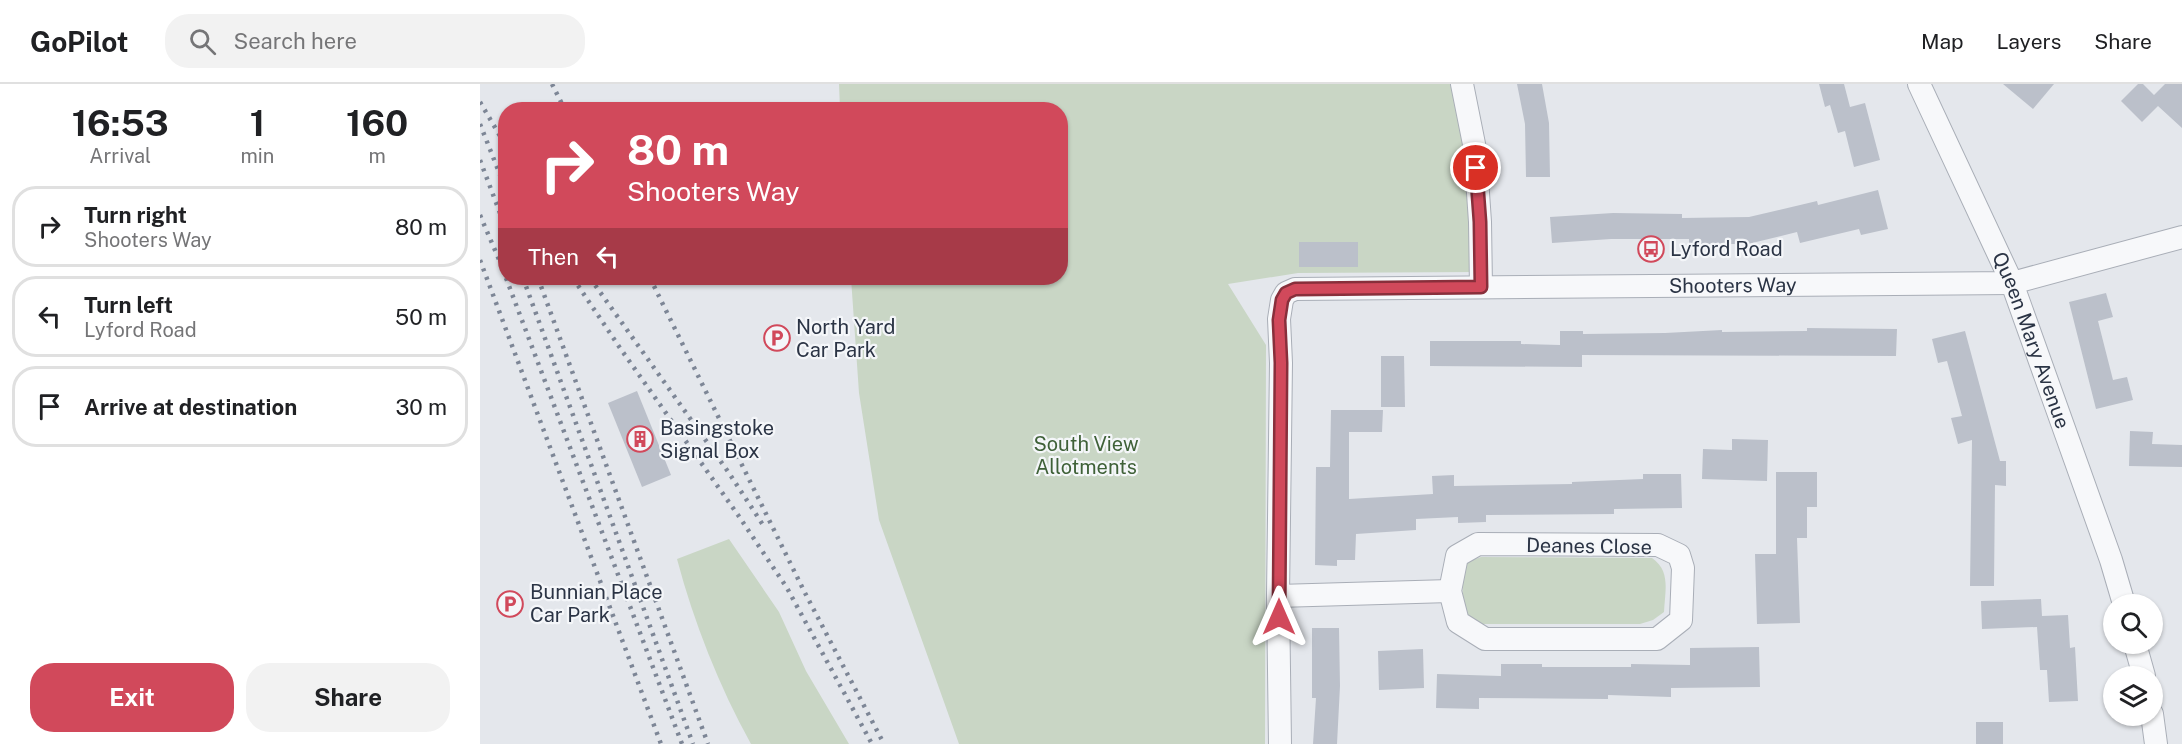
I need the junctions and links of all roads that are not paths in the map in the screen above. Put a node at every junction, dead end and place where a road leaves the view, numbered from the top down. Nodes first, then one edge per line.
1 (1462, 84) edge
2 (1919, 84) edge
3 (2182, 237) edge
4 (2012, 283) junction
5 (1481, 287) junction
6 (1450, 591) junction
7 (2121, 594) edge
8 (1278, 596) junction
9 (2154, 726) edge
10 (1280, 744) edge
11 (2156, 744) edge

1 - 5 street
2 - 4 street, Queen Mary Avenue
3 - 4 street, Shooters Way
4 - 5 street, Shooters Way
4 - 7 street, Queen Mary Avenue
5 - 8 street, Shooters Way
6 - 6 street, Deanes Close
6 - 8 street
8 - 10 street
9 - 11 street

